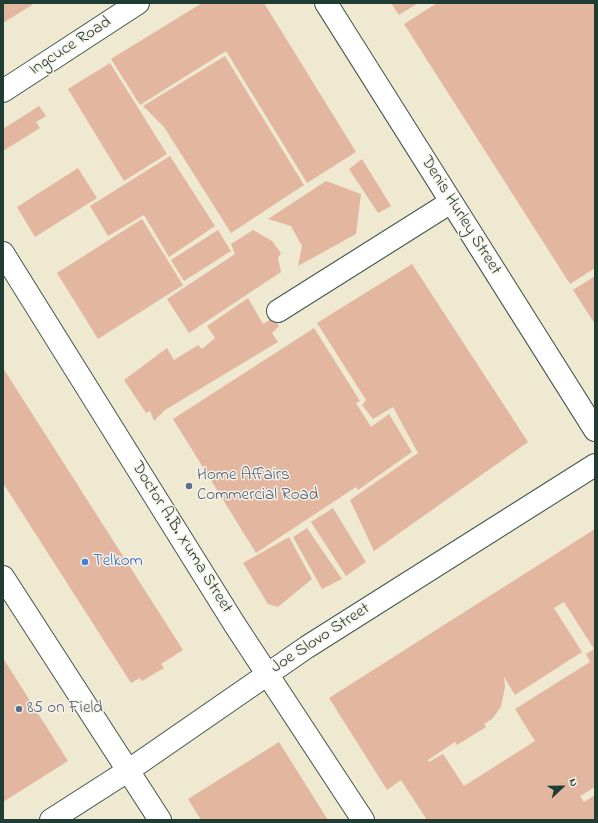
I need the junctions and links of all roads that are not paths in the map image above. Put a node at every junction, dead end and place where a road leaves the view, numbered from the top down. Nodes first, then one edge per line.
1 (138, 3) edge
2 (326, 3) edge
3 (3, 91) edge
4 (451, 202) junction
5 (3, 253) edge
6 (278, 311) dead end
7 (595, 430) edge
8 (595, 465) edge
9 (3, 577) edge
10 (268, 674) junction
11 (129, 770) junction
12 (50, 820) edge
13 (160, 820) edge
14 (363, 820) edge

1 - 3 main road, Ingcuce Road
2 - 4 main road, Denis Hurley Street
4 - 6 main road
4 - 7 main road, Denis Hurley Street
5 - 10 main road, Doctor A.B. Xuma Street
8 - 10 main road, Joe Slovo Street
9 - 11 main road
10 - 11 main road, Joe Slovo Street
10 - 14 main road, Doctor A.B. Xuma Street
11 - 12 main road, Joe Slovo Street
11 - 13 main road

